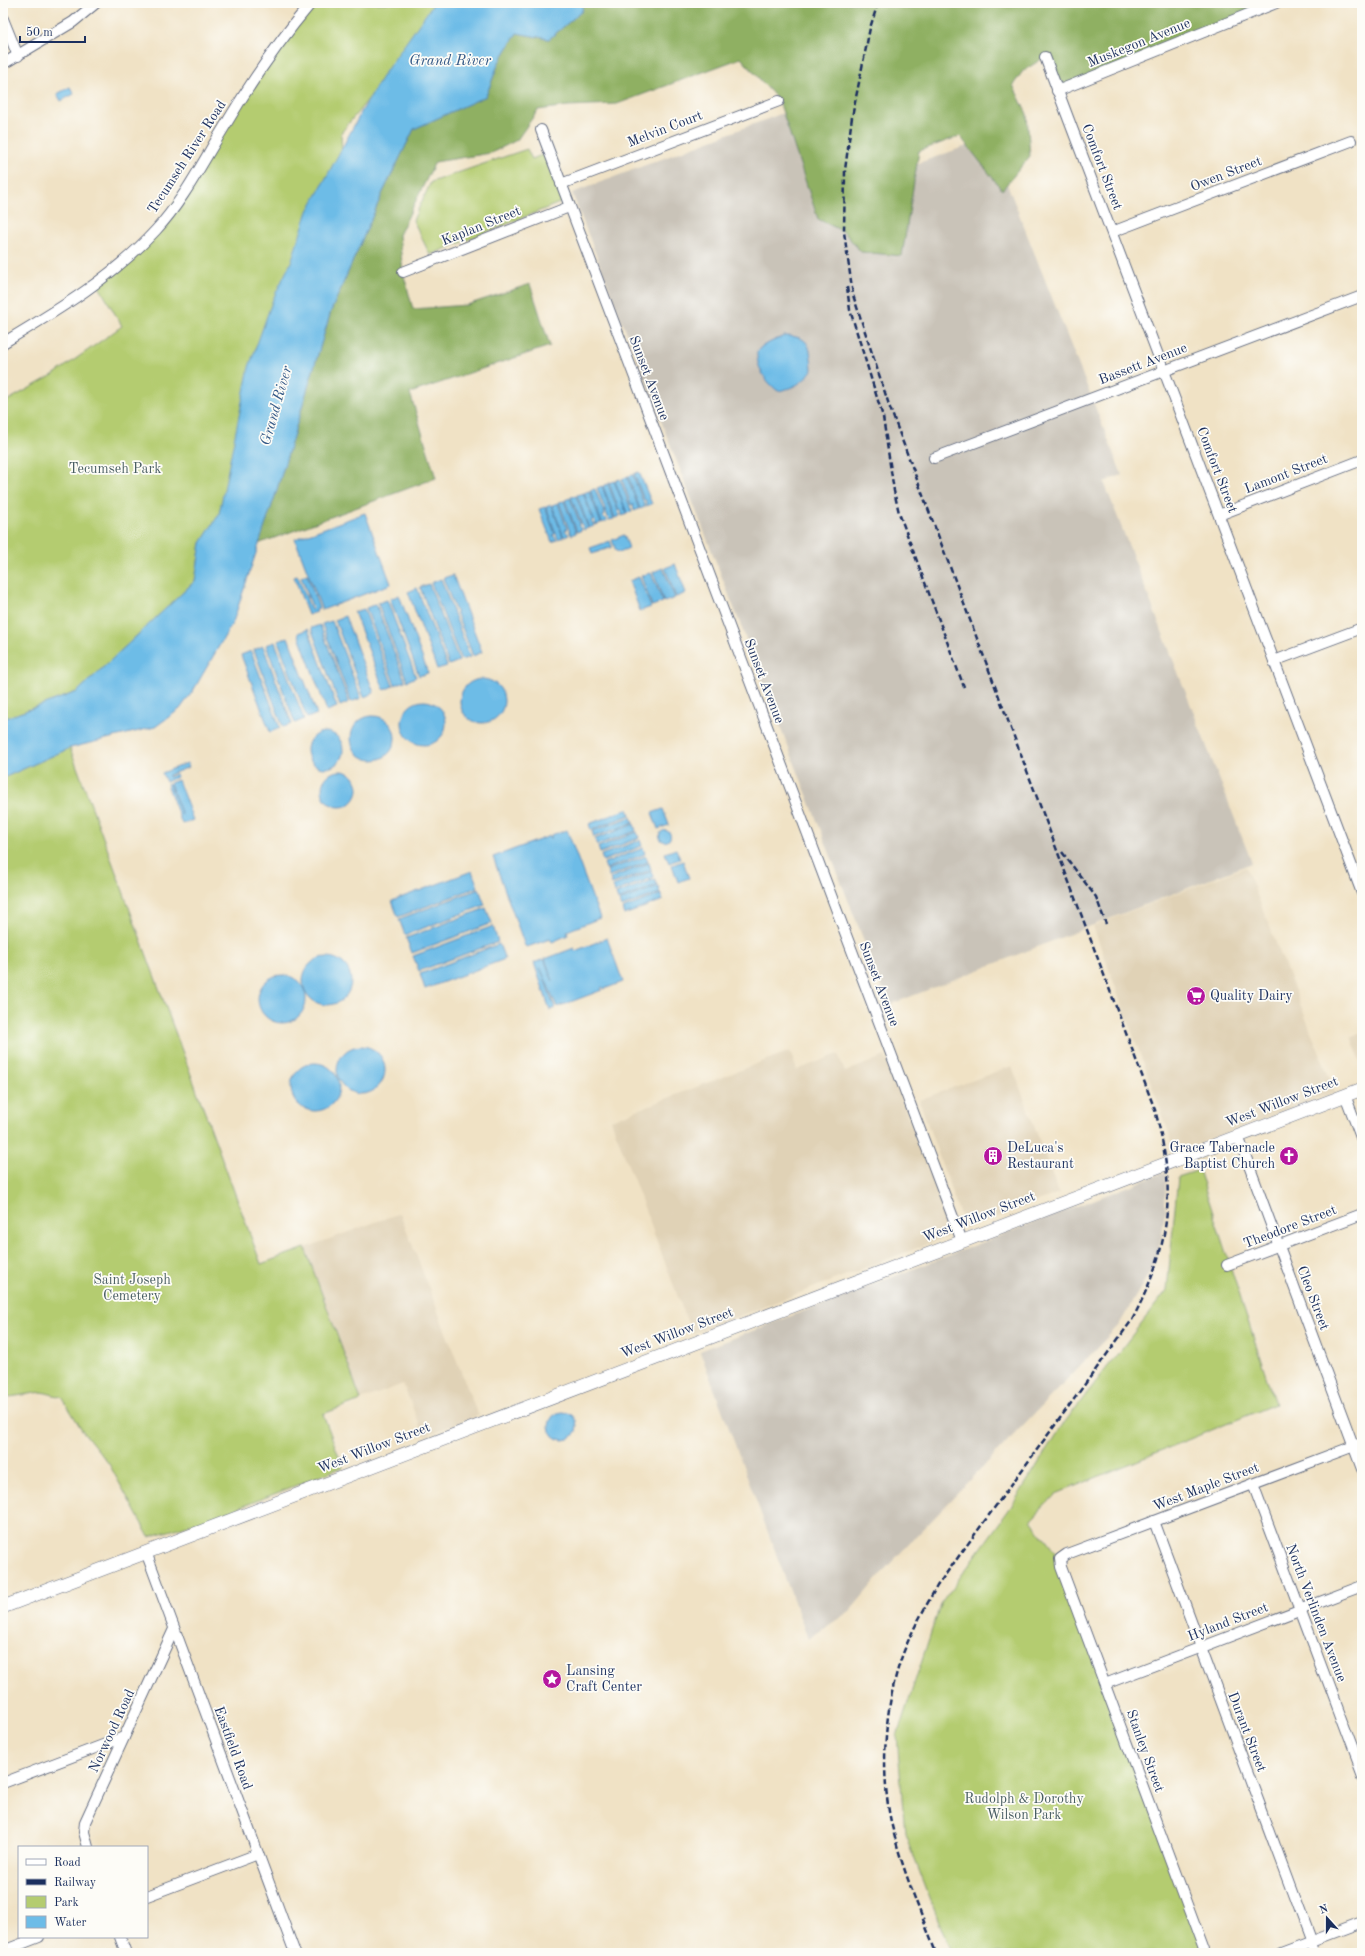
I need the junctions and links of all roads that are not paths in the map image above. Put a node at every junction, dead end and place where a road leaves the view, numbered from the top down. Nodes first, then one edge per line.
1 (96, 3) edge
2 (311, 3) edge
3 (1276, 3) edge
4 (3, 19) edge
5 (18, 56) junction
6 (1045, 57) dead end
7 (3, 64) edge
8 (1057, 91) junction
9 (779, 100) dead end
10 (541, 130) dead end
11 (1351, 141) dead end
12 (562, 184) junction
13 (570, 206) junction
14 (1112, 232) junction
15 (403, 272) dead end
16 (1362, 296) edge
17 (3, 343) edge
18 (1164, 372) junction
19 (934, 458) dead end
20 (1362, 460) edge
21 (1219, 514) junction
22 (1362, 628) edge
23 (1274, 661) junction
24 (1362, 893) edge
25 (1362, 1089) edge
26 (1345, 1096) junction
27 (1238, 1136) junction
28 (1362, 1140) edge
29 (1362, 1214) edge
30 (962, 1241) junction
31 (1278, 1246) junction
32 (1227, 1265) dead end
33 (1358, 1445) edge
34 (1362, 1469) edge
35 (1253, 1484) junction
36 (1154, 1521) junction
37 (146, 1552) junction
38 (1060, 1558) joint
39 (1362, 1586) edge
40 (3, 1607) edge
41 (1300, 1610) junction
42 (174, 1629) junction
43 (1200, 1647) junction
44 (1105, 1684) junction
45 (124, 1737) junction
46 (1362, 1775) edge
47 (3, 1783) edge
48 (88, 1846) edge
49 (258, 1854) junction
50 (148, 1896) edge
51 (1362, 1922) edge
52 (36, 1938) edge
53 (120, 1938) edge
54 (1310, 1942) junction
55 (3, 1951) edge
56 (126, 1953) edge
57 (295, 1953) edge
58 (1205, 1953) edge
59 (1280, 1953) edge
60 (1315, 1953) edge

1 - 5 street
2 - 17 street, Tecumseh River Road
3 - 8 street, Muskegon Avenue
4 - 5 street
5 - 7 street
6 - 8 street, Comfort Street
8 - 14 street, Comfort Street
9 - 12 street, Melvin Court
10 - 12 street, Sunset Avenue
11 - 14 street, Owen Street
12 - 13 street, Sunset Avenue
13 - 15 street, Kaplan Street
13 - 30 street, Sunset Avenue
14 - 18 street, Comfort Street
16 - 18 street, Bassett Avenue
18 - 19 street, Bassett Avenue
18 - 21 street, Comfort Street
20 - 21 street, Lamont Street
21 - 23 street, Comfort Street
22 - 23 street
23 - 24 street, Comfort Street
25 - 26 street, West Willow Street
26 - 27 street, West Willow Street
26 - 28 street
27 - 30 street, West Willow Street
27 - 31 street, Cleo Street
29 - 31 street, Theodore Street
30 - 37 street, West Willow Street
31 - 32 street, Theodore Street
31 - 33 street, Cleo Street
33 - 34 street, Cleo Street
33 - 35 street, West Maple Street
35 - 36 street, West Maple Street
35 - 41 street, North Verlinden Avenue
36 - 38 street, West Maple Street
36 - 43 street, Durant Street
37 - 40 street, West Willow Street
37 - 42 street, Eastfield Road
38 - 44 street, Stanley Street
39 - 41 street, Hyland Street
41 - 43 street, Hyland Street
41 - 46 street, North Verlinden Avenue
42 - 45 street, Norwood Road
42 - 49 street, Eastfield Road
43 - 44 street, Hyland Street
43 - 54 street, Durant Street
44 - 58 street, Stanley Street
45 - 47 street
45 - 48 street, Norwood Road
49 - 50 street
49 - 57 street, Eastfield Road
51 - 54 street
52 - 55 street
53 - 56 street
54 - 59 street
54 - 60 street, Durant Street

